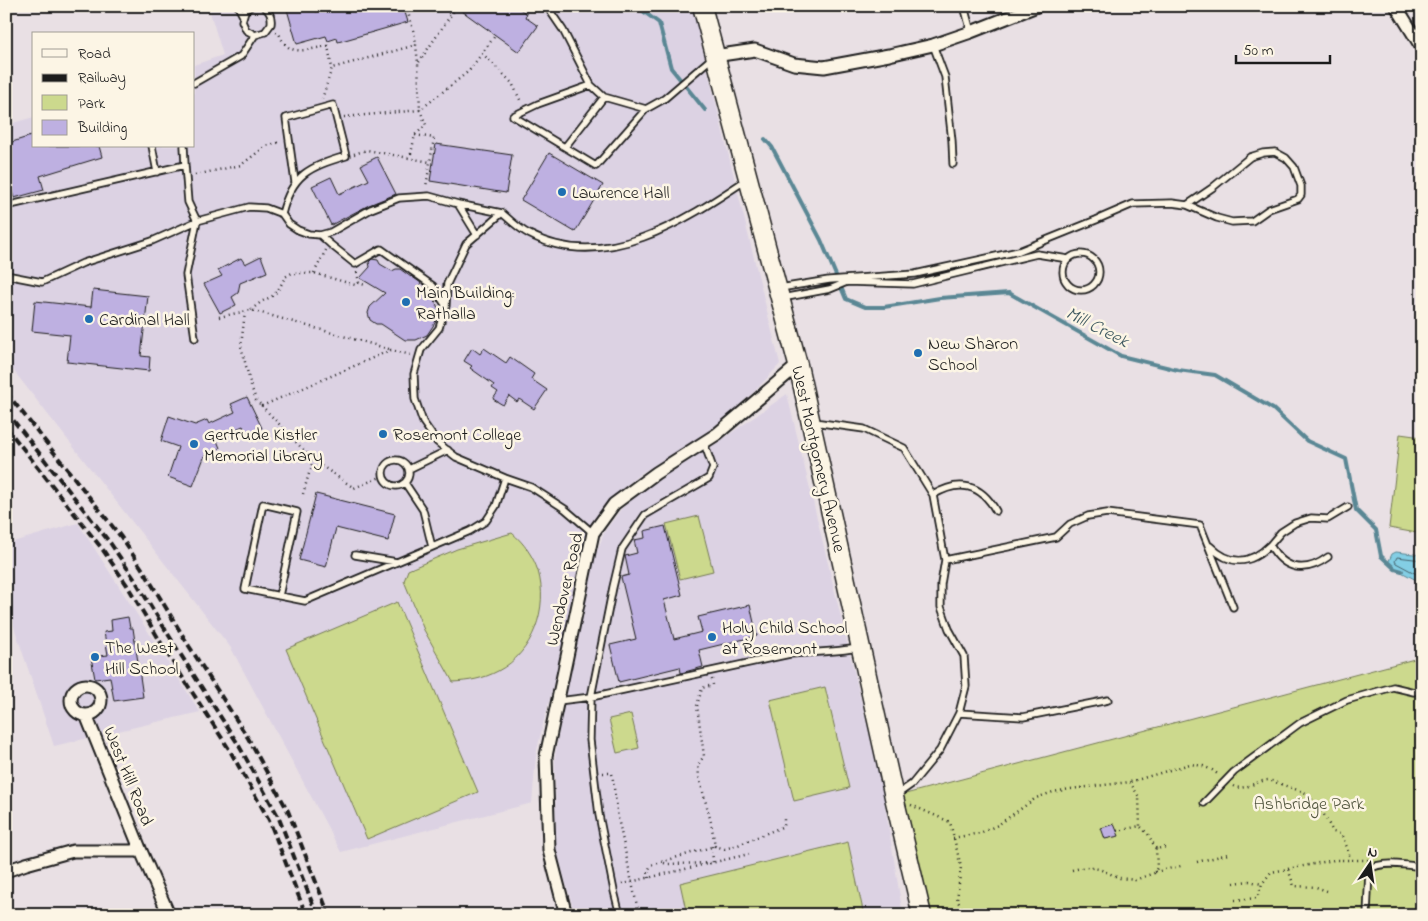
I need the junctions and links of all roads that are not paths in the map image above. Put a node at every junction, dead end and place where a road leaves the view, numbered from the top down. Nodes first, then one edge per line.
1 (238, 6) edge
2 (263, 6) edge
3 (545, 6) edge
4 (702, 6) edge
5 (964, 6) edge
6 (1396, 6) edge
7 (249, 7) edge
8 (1033, 7) edge
9 (242, 16) junction
10 (971, 32) junction
11 (255, 35) junction
12 (932, 45) junction
13 (1422, 48) edge
14 (714, 56) junction
15 (195, 82) edge
16 (591, 84) junction
17 (604, 98) junction
18 (646, 109) junction
19 (565, 147) junction
20 (152, 148) edge
21 (184, 148) edge
22 (953, 164) dead end
23 (185, 165) junction
24 (157, 172) junction
25 (748, 179) junction
26 (295, 182) junction
27 (458, 204) junction
28 (1187, 205) junction
29 (6, 206) edge
30 (502, 213) junction
31 (282, 214) junction
32 (197, 221) junction
33 (320, 235) junction
34 (477, 235) junction
35 (1068, 259) junction
36 (6, 275) edge
37 (779, 294) junction
38 (446, 306) junction
39 (195, 338) dead end
40 (798, 365) junction
41 (810, 422) junction
42 (704, 443) junction
43 (448, 450) junction
44 (409, 469) junction
45 (505, 478) junction
46 (404, 483) junction
47 (933, 496) junction
48 (1348, 506) dead end
49 (996, 511) dead end
50 (593, 532) junction
51 (1208, 545) junction
52 (1270, 545) junction
53 (432, 547) junction
54 (355, 555) dead end
55 (1328, 558) dead end
56 (945, 560) junction
57 (396, 562) junction
58 (279, 596) junction
59 (1233, 607) dead end
60 (860, 648) junction
61 (1414, 692) dead end
62 (591, 697) junction
63 (1108, 700) dead end
64 (557, 701) junction
65 (959, 712) junction
66 (86, 715) dead end
67 (894, 797) junction
68 (1204, 803) dead end
69 (141, 851) junction
70 (1422, 851) edge
71 (1420, 867) edge
72 (6, 871) edge
73 (169, 915) edge
74 (566, 915) edge
75 (620, 915) edge
76 (922, 915) edge
77 (1367, 915) edge

1 - 9 lane
2 - 11 lane
3 - 16 lane
4 - 14 main road, West Montgomery Avenue
5 - 10 lane
6 - 13 street
7 - 9 lane
8 - 10 street
9 - 11 lane
10 - 12 street
11 - 15 lane
12 - 14 street
12 - 22 lane
14 - 18 lane
14 - 25 main road, West Montgomery Avenue
16 - 17 lane
16 - 19 lane
17 - 18 lane
17 - 19 lane
18 - 19 lane
20 - 24 lane
21 - 23 lane
23 - 24 lane
23 - 32 lane
24 - 29 lane
25 - 30 lane
25 - 37 main road, West Montgomery Avenue
26 - 26 lane
26 - 31 lane
27 - 30 lane
27 - 33 lane
27 - 34 lane
28 - 28 lane
28 - 37 lane
30 - 34 lane
31 - 32 lane
31 - 33 lane
32 - 36 lane
32 - 39 lane
33 - 38 lane
34 - 38 lane
35 - 35 lane
35 - 37 lane
37 - 40 main road, West Montgomery Avenue
38 - 43 lane
40 - 41 main road, West Montgomery Avenue
40 - 42 street, Wendover Road
41 - 47 lane
41 - 60 main road, West Montgomery Avenue
42 - 50 street, Wendover Road
42 - 62 lane
43 - 44 lane
43 - 45 lane
44 - 46 lane
44 - 46 lane
45 - 50 lane
45 - 53 lane
46 - 53 lane
47 - 49 lane
47 - 56 lane
48 - 52 lane
50 - 64 street, Wendover Road
51 - 52 lane
51 - 56 lane
51 - 59 lane
52 - 55 lane
53 - 57 lane
54 - 57 lane
56 - 65 lane
57 - 58 lane
58 - 58 lane
60 - 62 lane
60 - 67 main road, West Montgomery Avenue
61 - 68 lane
62 - 64 lane
62 - 75 lane
63 - 65 lane
64 - 74 street, Wendover Road
65 - 67 lane
66 - 69 street, West Hill Road
67 - 76 main road, West Montgomery Avenue
69 - 72 street
69 - 73 street, West Hill Road
70 - 71 lane
71 - 77 lane

